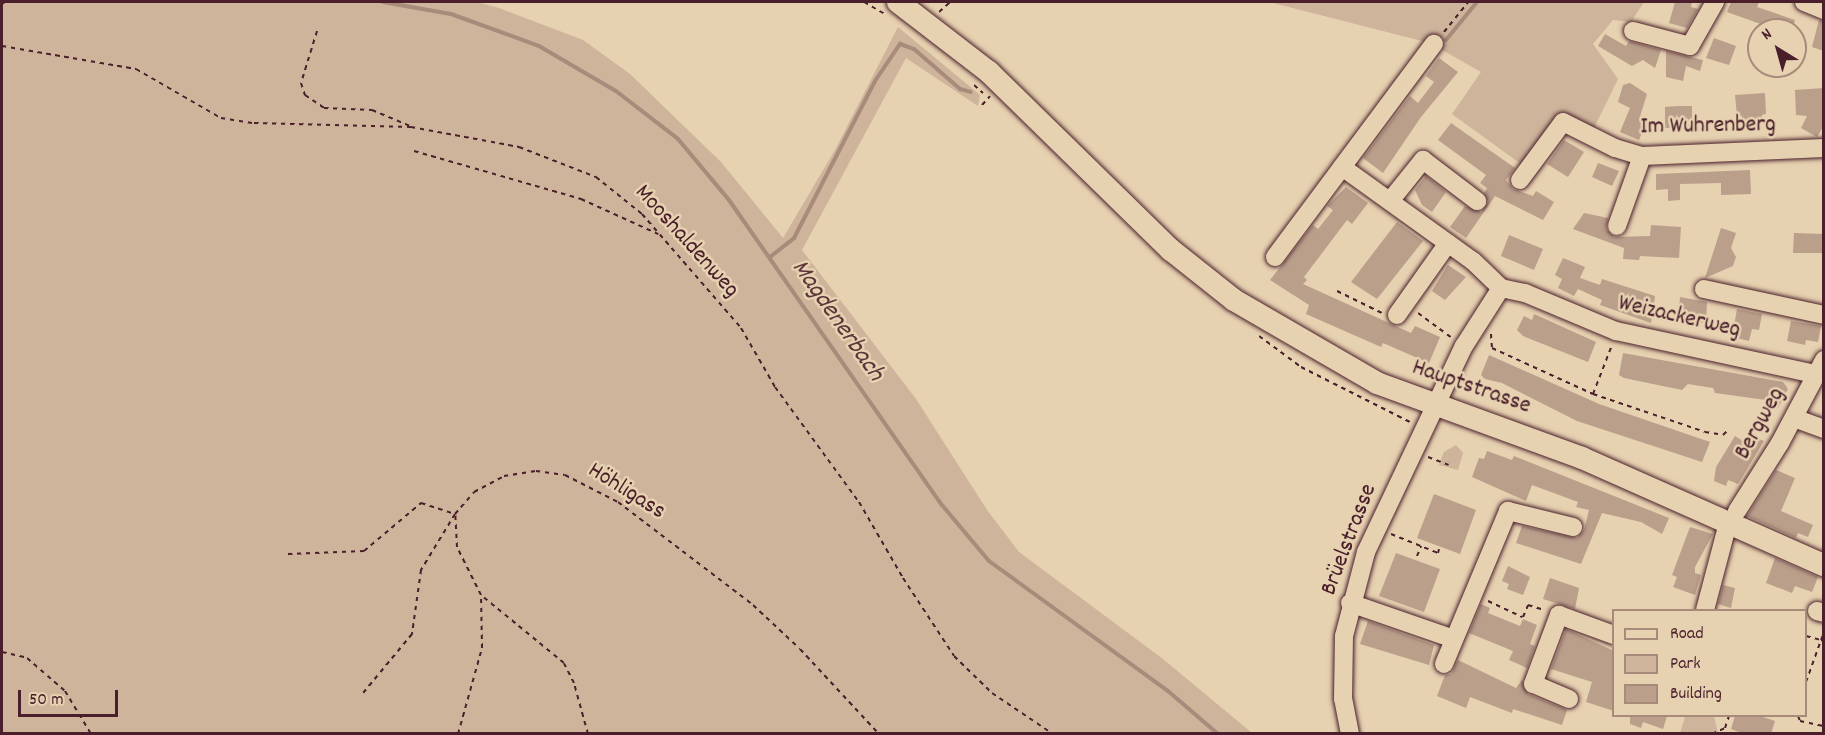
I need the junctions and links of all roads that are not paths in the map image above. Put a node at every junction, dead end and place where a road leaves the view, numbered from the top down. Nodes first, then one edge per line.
1 (898, 2) edge
2 (1715, 2) edge
3 (1804, 2) edge
4 (1824, 10) edge
5 (1633, 31) dead end
6 (1434, 44) road end
7 (1824, 148) edge
8 (1642, 156) junction
9 (1342, 166) junction
10 (1521, 180) dead end
11 (1390, 201) junction
12 (1477, 201) dead end
13 (1617, 226) dead end
14 (1448, 243) junction
15 (1275, 257) dead end
16 (1502, 288) junction
17 (1704, 290) dead end
18 (1400, 309) road end
19 (1824, 315) edge
20 (1819, 367) edge
21 (1436, 407) junction
22 (1794, 418) junction
23 (1824, 429) edge
24 (1733, 517) junction
25 (1573, 526) dead end
26 (1824, 566) edge
27 (1350, 603) junction
28 (1706, 609) edge
29 (1612, 634) edge
30 (1454, 639) junction
31 (1444, 664) dead end
32 (1569, 699) dead end
33 (1350, 734) edge

1 - 21 main road, Hauptstrasse
2 - 5 street
3 - 4 street
6 - 9 street
7 - 8 street, Im Wuhrenberg
8 - 10 street, Im Wuhrenberg
8 - 13 street
9 - 11 street, Weizackerweg
9 - 15 street
11 - 12 street
11 - 14 street, Weizackerweg
14 - 16 street, Weizackerweg
14 - 18 street
16 - 20 street, Weizackerweg
16 - 21 street
17 - 19 street
20 - 22 street, Bergweg
21 - 24 main road, Hauptstrasse
21 - 27 street, Brüelstrasse
22 - 23 street
22 - 24 street, Bergweg
24 - 26 main road, Hauptstrasse
24 - 28 street, Bergweg
25 - 30 street
27 - 30 street
27 - 33 street, Brüelstrasse
29 - 32 street
30 - 31 street

